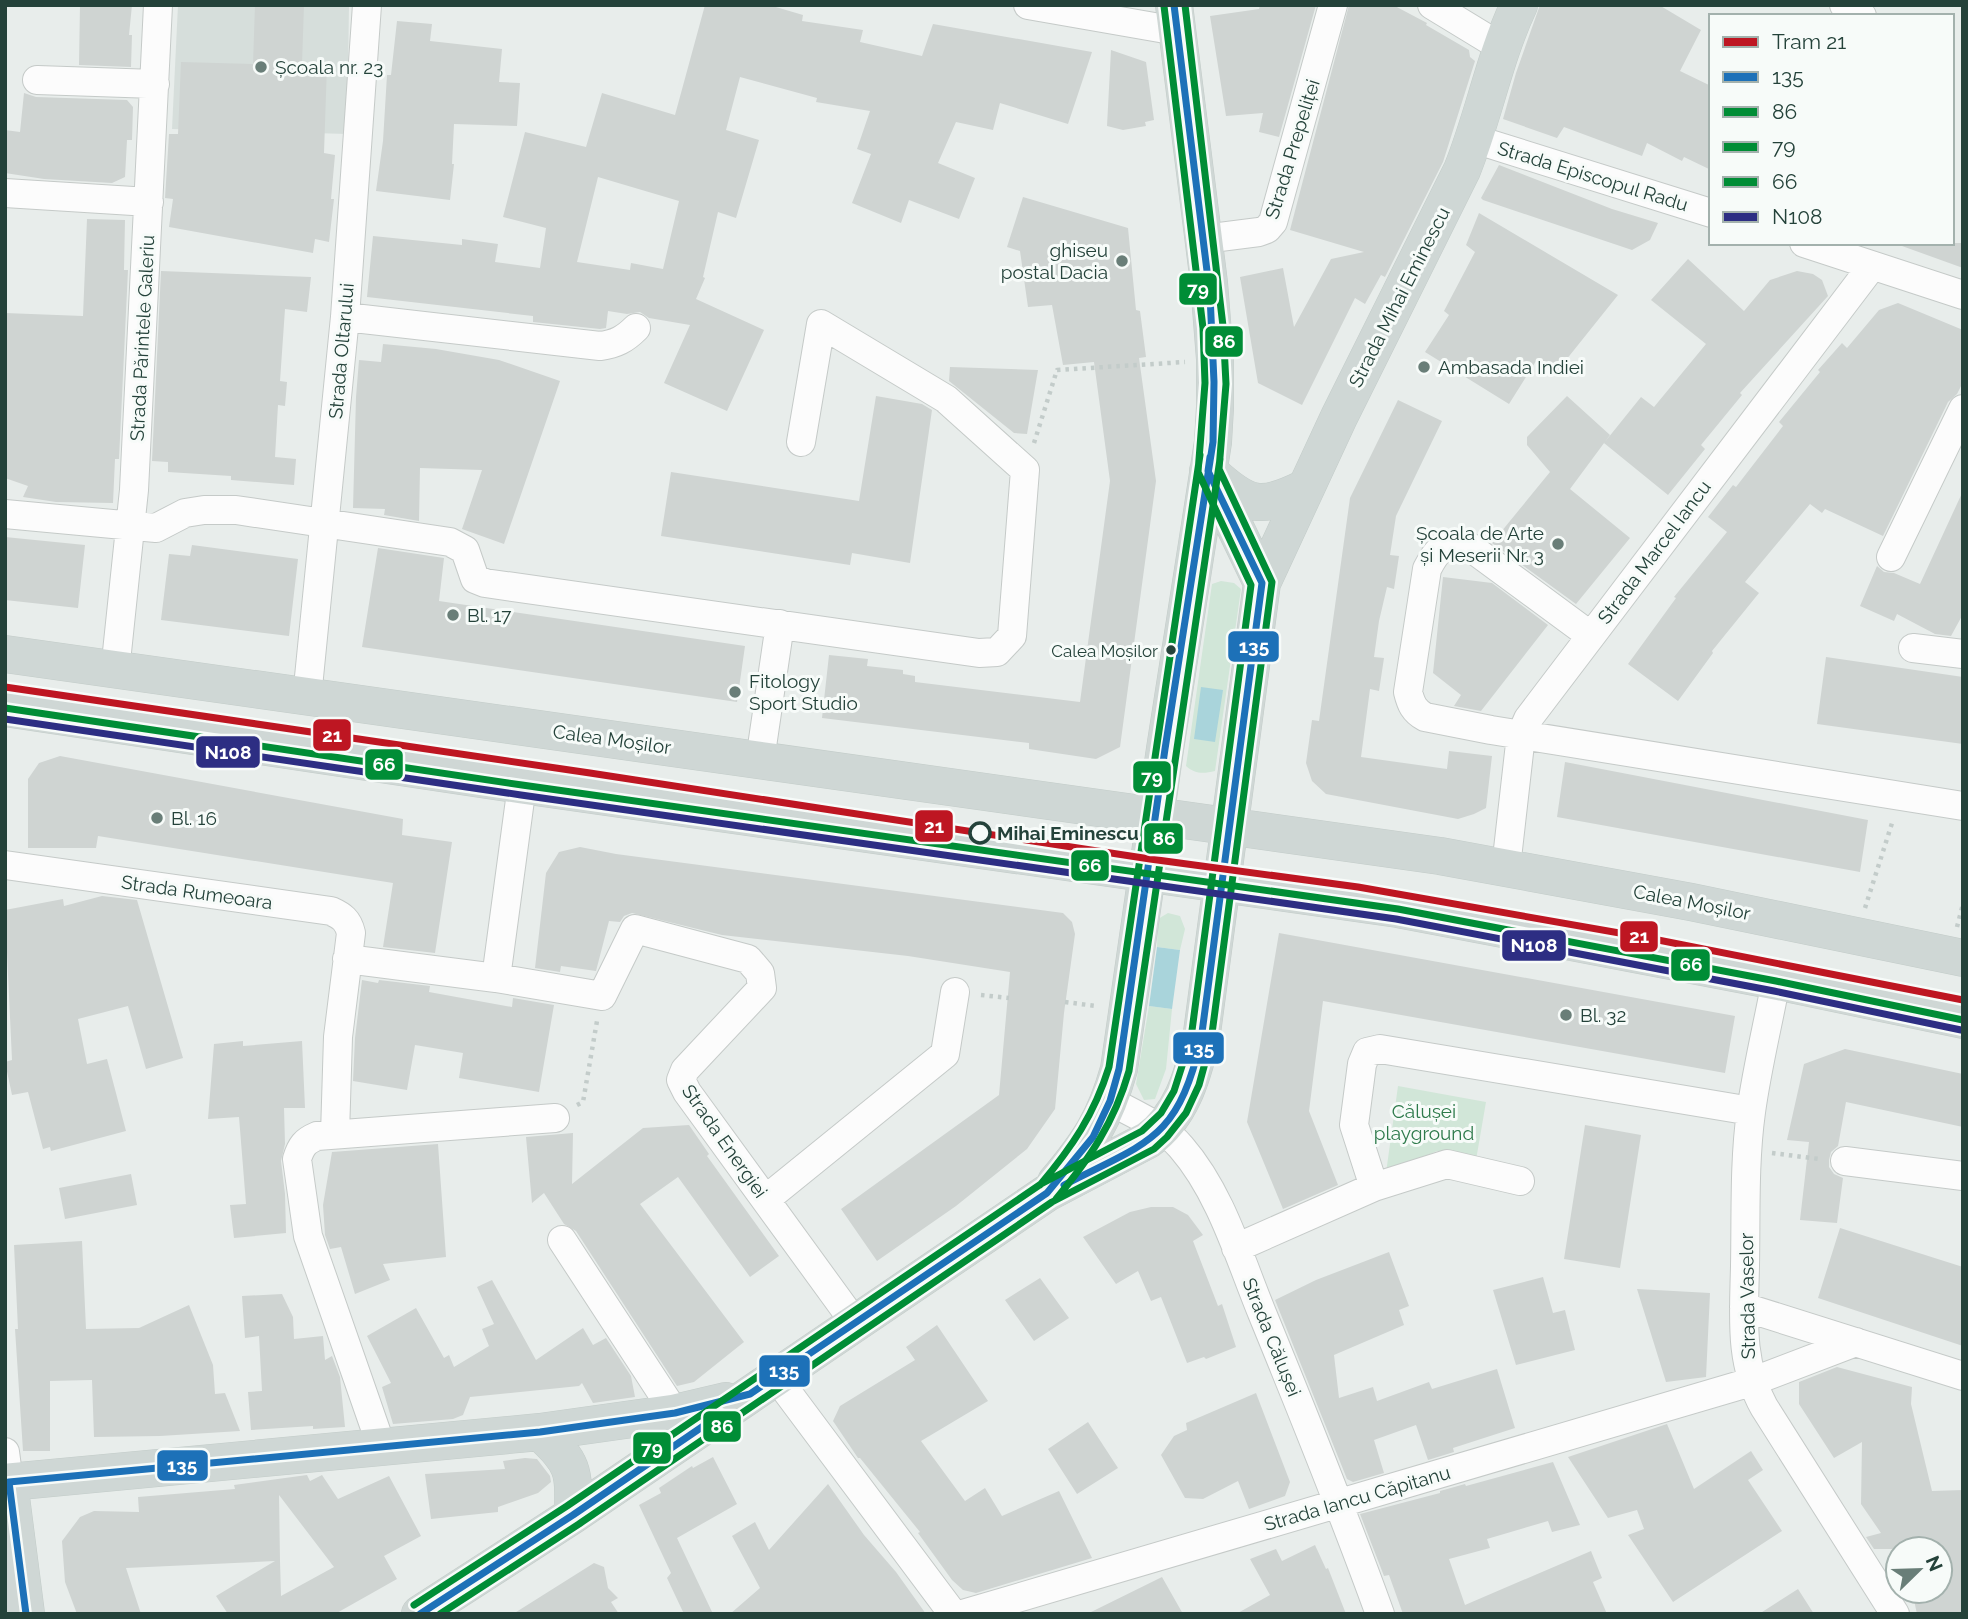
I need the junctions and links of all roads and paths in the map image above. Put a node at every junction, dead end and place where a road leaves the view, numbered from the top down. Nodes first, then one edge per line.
1 (158, 5) edge
2 (366, 5) edge
3 (1028, 5) edge
4 (1333, 5) edge
5 (1432, 5) edge
6 (1519, 5) edge
7 (1176, 18) edge
8 (1501, 47) junction
9 (37, 80) dead end
10 (155, 84) junction
11 (1474, 139) junction
12 (5, 193) edge
13 (149, 202) junction
14 (1709, 212) edge
15 (1204, 239) junction
16 (1810, 245) edge
17 (1872, 265) junction
18 (1963, 295) edge
19 (345, 317) junction
20 (636, 328) dead end
21 (1215, 359) junction
22 (1963, 409) edge
23 (801, 442) dead end
24 (1026, 470) junction
25 (1208, 471) junction
26 (1305, 488) junction
27 (5, 514) edge
28 (326, 522) junction
29 (131, 526) junction
30 (1892, 557) dead end
31 (1193, 568) junction
32 (1262, 583) junction
33 (780, 624) junction
34 (1591, 636) junction
35 (1913, 648) dead end
36 (5, 654) edge
37 (1963, 654) edge
38 (115, 671) junction
39 (307, 696) junction
40 (5, 708) edge
41 (1521, 735) junction
42 (761, 760) junction
43 (522, 785) junction
44 (1900, 796) junction
45 (1963, 806) edge
46 (1152, 845) junction
47 (1226, 855) junction
48 (5, 865) edge
49 (1506, 867) junction
50 (1856, 935) junction
51 (1963, 958) edge
52 (346, 959) junction
53 (496, 978) junction
54 (1776, 981) junction
55 (955, 992) dead end
56 (602, 996) junction
57 (1963, 1020) edge
58 (1110, 1101) junction
59 (1751, 1111) junction
60 (555, 1118) joint
61 (1163, 1130) junction
62 (335, 1134) junction
63 (1747, 1151) junction
64 (1845, 1161) joint
65 (1963, 1176) edge
66 (1520, 1181) dead end
67 (1374, 1187) junction
68 (1047, 1194) junction
69 (766, 1199) junction
70 (562, 1240) dead end
71 (1236, 1248) junction
72 (1744, 1307) junction
73 (855, 1323) junction
74 (1856, 1342) junction
75 (1963, 1376) edge
76 (1751, 1381) junction
77 (763, 1386) junction
78 (675, 1413) junction
79 (540, 1432) junction
80 (382, 1448) junction
81 (6, 1472) edge
82 (1339, 1503) junction
83 (573, 1515) junction
84 (26, 1614) edge
85 (420, 1614) edge
86 (953, 1614) edge
87 (963, 1614) edge
88 (1380, 1614) edge
89 (1895, 1614) edge

1 - 10 street, Strada Părintele Galeriu
2 - 19 street, Strada Oltarului
3 - 7 street
4 - 15 street, Strada Prepeliței
5 - 8 street
6 - 8 main road, Strada Mihai Eminescu
7 - 15 main road
8 - 11 main road, Strada Mihai Eminescu
9 - 10 street
10 - 13 street, Strada Părintele Galeriu
11 - 14 street, Strada Episcopul Radu
11 - 26 main road, Strada Mihai Eminescu
12 - 13 street
13 - 29 street, Strada Părintele Galeriu
15 - 21 main road
16 - 17 street
17 - 18 street
17 - 34 street, Strada Marcel Iancu
19 - 20 street
19 - 28 street, Strada Oltarului
21 - 24 path
21 - 25 main road
22 - 30 street
23 - 24 street
24 - 33 street
25 - 26 main road
25 - 31 main road
25 - 32 main road
26 - 32 main road, Strada Mihai Eminescu
27 - 29 street
28 - 29 street
28 - 33 street
28 - 39 street, Strada Oltarului
29 - 38 street, Strada Părintele Galeriu
31 - 32 main road
31 - 46 main road
32 - 47 main road, Strada Mihai Eminescu
33 - 42 street
34 - 41 street, Strada Marcel Iancu
34 - 41 street
35 - 37 street
36 - 38 main road, Calea Moșilor
38 - 39 main road, Calea Moșilor
39 - 42 main road, Calea Moșilor
40 - 43 main road, Calea Moșilor
41 - 44 street
41 - 49 street, Strada Marcel Iancu
42 - 46 main road, Calea Moșilor
43 - 46 main road, Calea Moșilor
43 - 53 street
44 - 45 street
44 - 50 path
46 - 47 main road, Calea Moșilor
46 - 47 main road, Calea Moșilor
46 - 58 main road
47 - 49 main road, Calea Moșilor
47 - 54 main road, Calea Moșilor
47 - 61 main road, Strada Mihai Eminescu
48 - 52 street, Strada Rumeoara
49 - 50 main road, Calea Moșilor
50 - 51 main road, Calea Moșilor
52 - 53 street
52 - 62 street, Strada Rumeoara
53 - 56 street
54 - 57 main road, Calea Moșilor
54 - 59 street, Strada Vaselor
55 - 69 street
56 - 60 path
56 - 69 street, Strada Energiei
58 - 61 street, Strada Călușei
58 - 68 main road
59 - 63 street, Strada Vaselor
59 - 67 street
60 - 62 street
61 - 68 main road
61 - 71 street, Strada Călușei
62 - 80 street
63 - 64 path
63 - 72 street, Strada Vaselor
64 - 65 street
66 - 67 street
67 - 71 street
68 - 73 main road
69 - 73 street, Strada Energiei
70 - 78 street
71 - 82 street, Strada Călușei
72 - 74 street
72 - 76 street, Strada Vaselor
73 - 77 main road
74 - 75 street
74 - 76 street, Strada Iancu Căpitanu
76 - 82 street, Strada Iancu Căpitanu
76 - 89 street, Strada Vaselor
77 - 78 main road
77 - 83 main road
77 - 86 street
78 - 79 main road
79 - 80 main road
79 - 83 main road
80 - 81 main road
81 - 84 main road
82 - 87 street, Strada Iancu Căpitanu
82 - 88 street, Strada Călușei
83 - 85 main road

